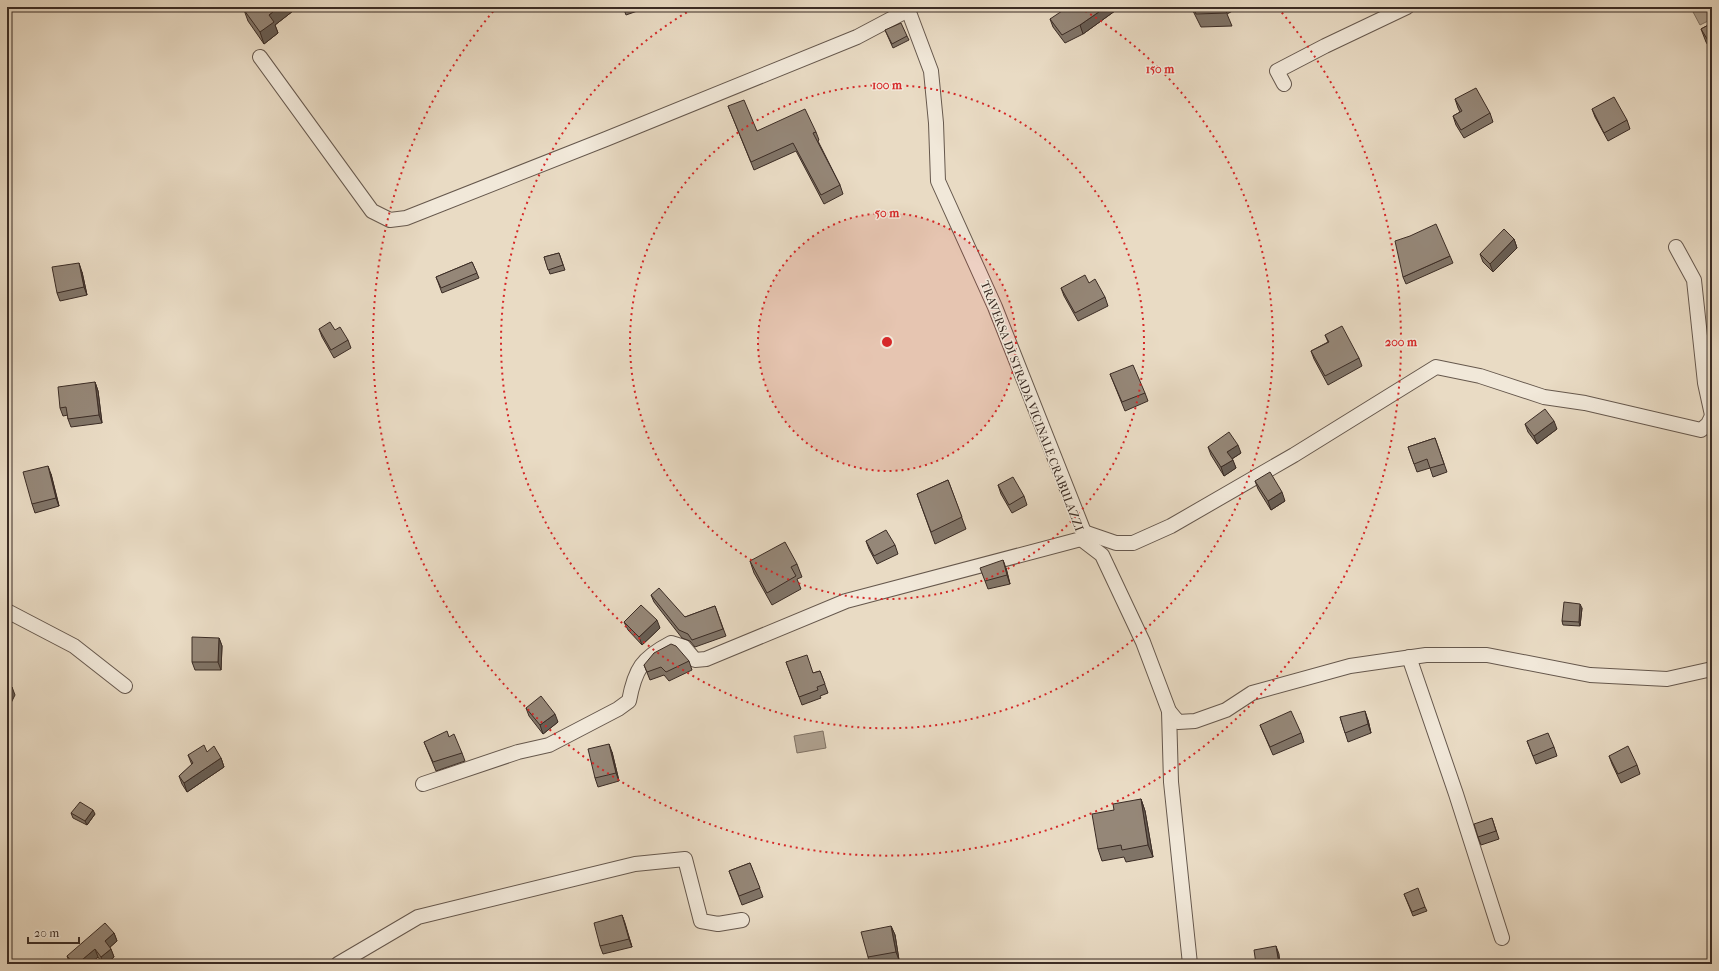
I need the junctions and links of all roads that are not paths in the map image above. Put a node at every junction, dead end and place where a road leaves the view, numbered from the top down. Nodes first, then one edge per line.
1 (1407, 7) edge
2 (908, 9) edge
3 (260, 57) dead end
4 (1284, 84) dead end
5 (1676, 247) dead end
6 (1712, 416) edge
7 (1083, 536) junction
8 (7, 611) edge
9 (1409, 657) junction
10 (1712, 669) edge
11 (125, 686) dead end
12 (1169, 711) junction
13 (423, 784) dead end
14 (742, 920) dead end
15 (1502, 938) dead end
16 (338, 964) edge
17 (1190, 964) edge

1 - 4 street
2 - 3 street
2 - 7 street, TRAVERSA DI STRADA VICINALE CRABULAZZI
5 - 6 street
6 - 7 street
7 - 12 street
7 - 13 street, TRAVERSA DI STRADA VICINALE CRABULAZZI
8 - 11 street
9 - 10 street
9 - 12 street
9 - 15 street
12 - 17 street
14 - 16 street

